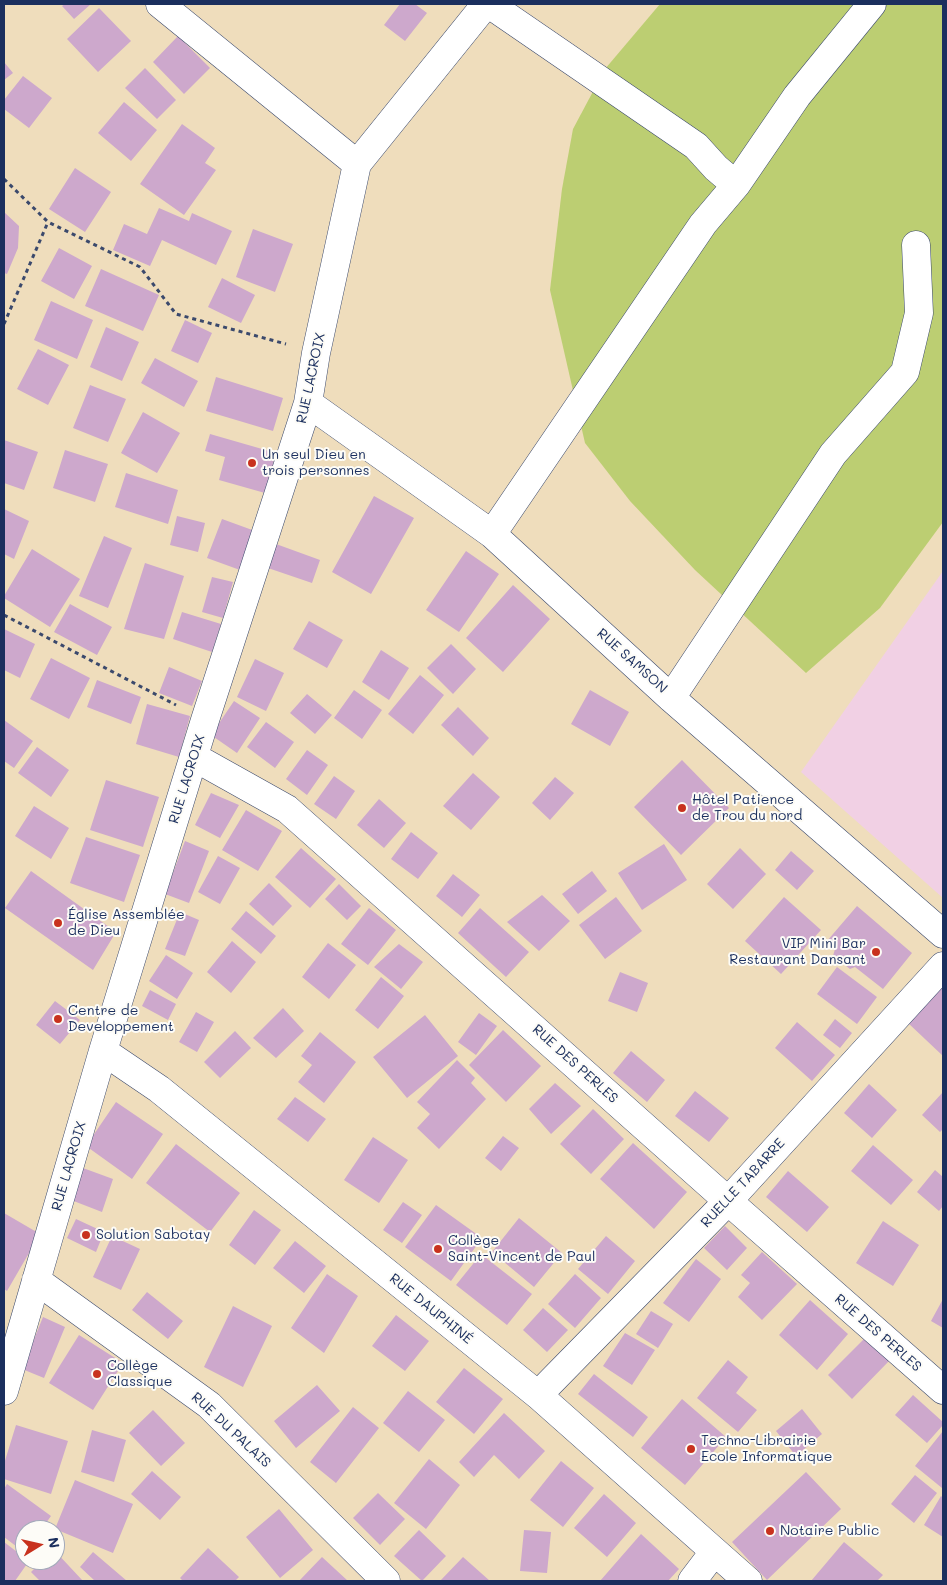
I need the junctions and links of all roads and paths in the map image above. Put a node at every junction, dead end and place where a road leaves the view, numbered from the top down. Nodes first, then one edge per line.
1 (160, 4) edge
2 (488, 4) edge
3 (872, 4) edge
4 (357, 164) junction
5 (4, 179) edge
6 (736, 185) junction
7 (48, 222) junction
8 (916, 244) dead end
9 (4, 324) edge
10 (316, 353) junction
11 (308, 403) junction
12 (492, 534) junction
13 (4, 615) edge
14 (671, 698) junction
15 (205, 720) junction
16 (194, 756) junction
17 (943, 934) edge
18 (943, 966) edge
19 (103, 1051) junction
20 (728, 1201) junction
21 (36, 1280) junction
22 (13, 1324) edge
23 (943, 1390) edge
24 (4, 1391) edge
25 (538, 1395) junction
26 (714, 1552) junction
27 (386, 1581) edge
28 (692, 1581) edge
29 (748, 1581) edge

1 - 4 street
2 - 4 street
2 - 6 street
3 - 6 street
4 - 10 street, RUE LACROIX
5 - 7 path
6 - 12 street
7 - 9 path
7 - 10 path
8 - 14 street
10 - 11 street, RUE LACROIX
11 - 12 street, RUE SAMSON
11 - 15 street, RUE LACROIX
12 - 14 street, RUE SAMSON
13 - 15 path
14 - 17 street, RUE SAMSON
15 - 16 street, RUE LACROIX
16 - 19 street, RUE LACROIX
16 - 20 street, RUE DES PERLES
18 - 20 street, RUELLE TABARRE
19 - 21 street, RUE LACROIX
19 - 25 street, RUE DAUPHINÉ
20 - 23 street, RUE DES PERLES
20 - 25 street, RUELLE TABARRE
21 - 22 street, RUE LACROIX
21 - 27 street, RUE DU PALAIS
22 - 24 street, RUE LACROIX
25 - 26 street, RUE DAUPHINÉ
26 - 28 street
26 - 29 street, RUE DAUPHINÉ

